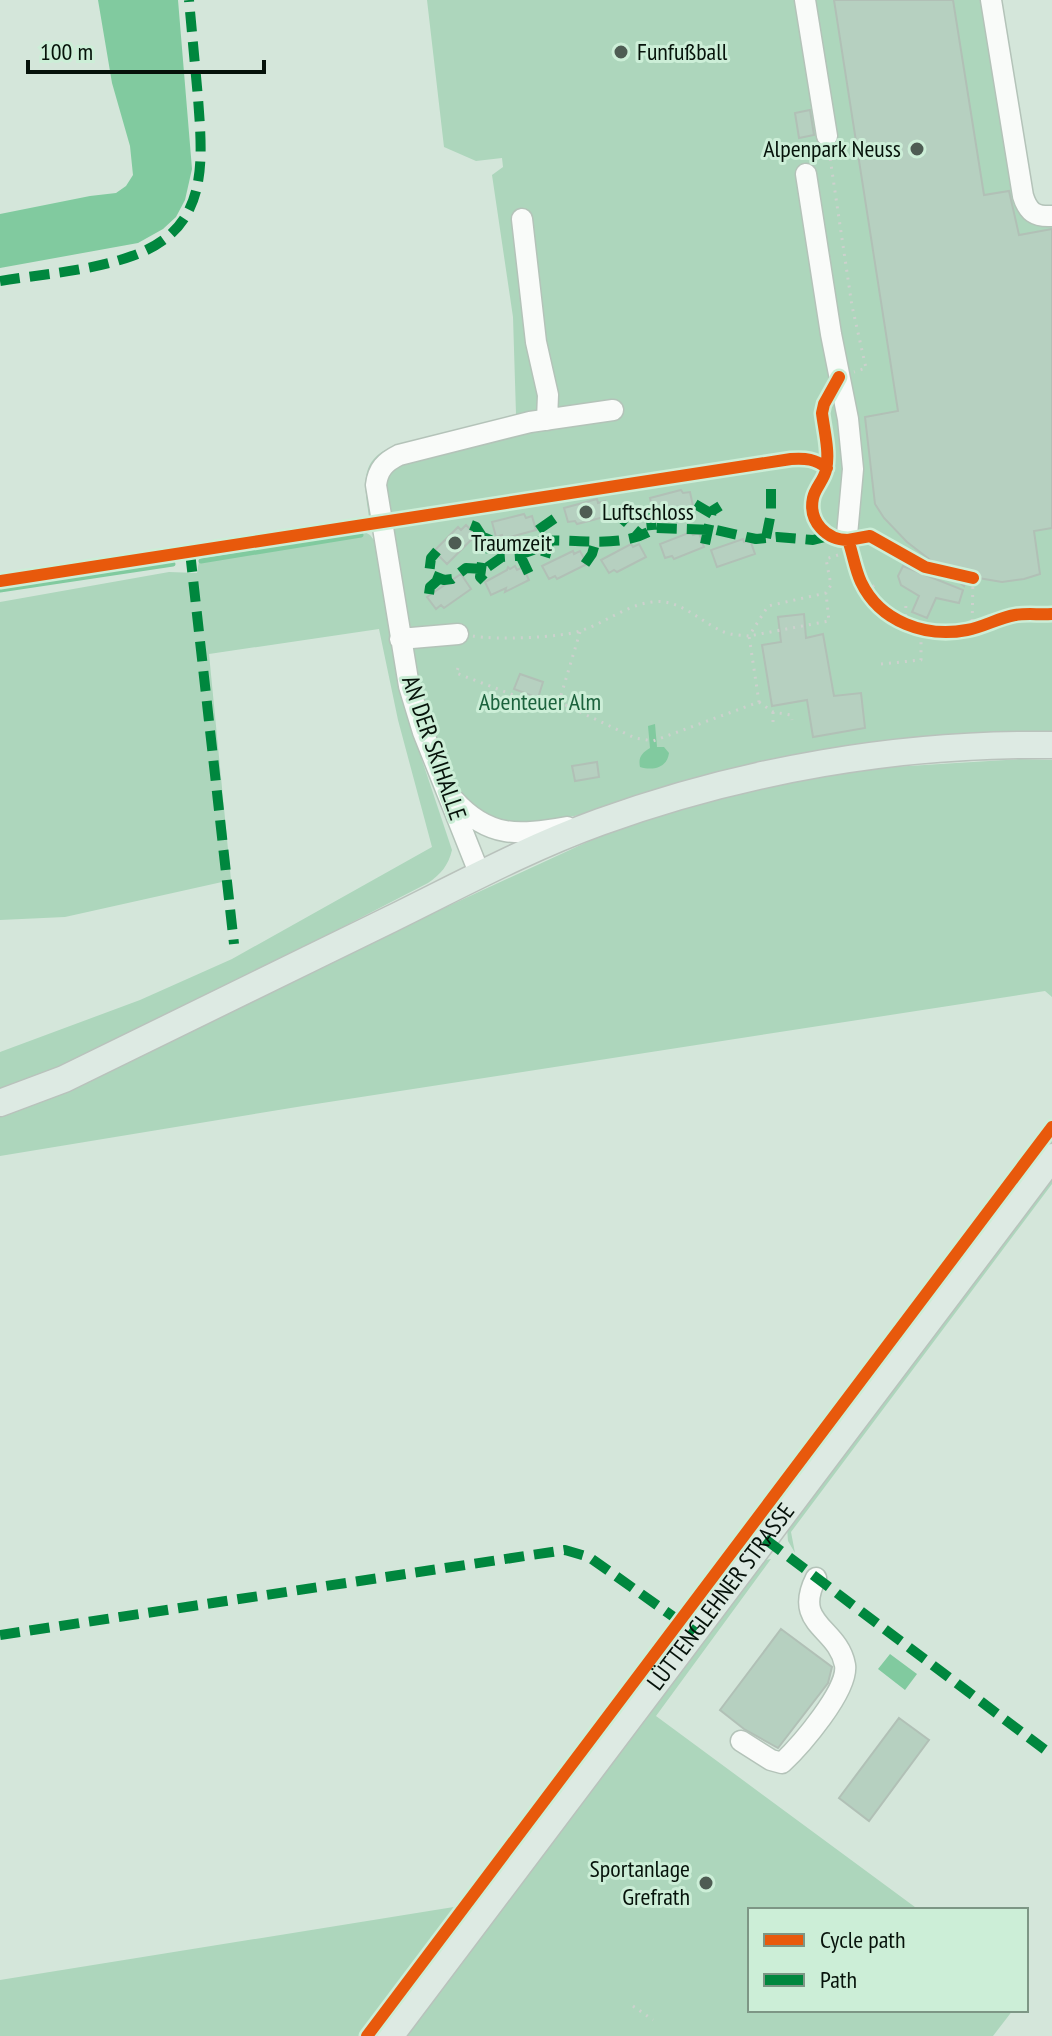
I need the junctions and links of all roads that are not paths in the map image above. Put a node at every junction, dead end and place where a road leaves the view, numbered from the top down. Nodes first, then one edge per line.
1 (805, 0) edge
2 (991, 0) edge
3 (827, 136) road end
4 (806, 174) dead end
5 (1052, 216) edge
6 (522, 219) dead end
7 (613, 410) dead end
8 (547, 420) junction
9 (849, 543) road end
10 (458, 634) road end
11 (400, 639) junction
12 (1052, 745) edge
13 (447, 792) junction
14 (599, 822) junction
15 (480, 875) junction
16 (0, 1103) edge
17 (1052, 1157) edge
18 (816, 1578) dead end
19 (741, 1741) dead end
20 (390, 2036) edge

1 - 3 street
2 - 5 street
4 - 9 street
6 - 8 street
7 - 8 street, AN DER SKIHALLE
8 - 11 street, AN DER SKIHALLE
10 - 11 street
11 - 13 street, AN DER SKIHALLE
12 - 14 main road
13 - 14 street
13 - 15 street, AN DER SKIHALLE
14 - 15 main road
15 - 16 main road
17 - 20 main road, LÜTTENGLEHNER STRASSE
18 - 19 street

